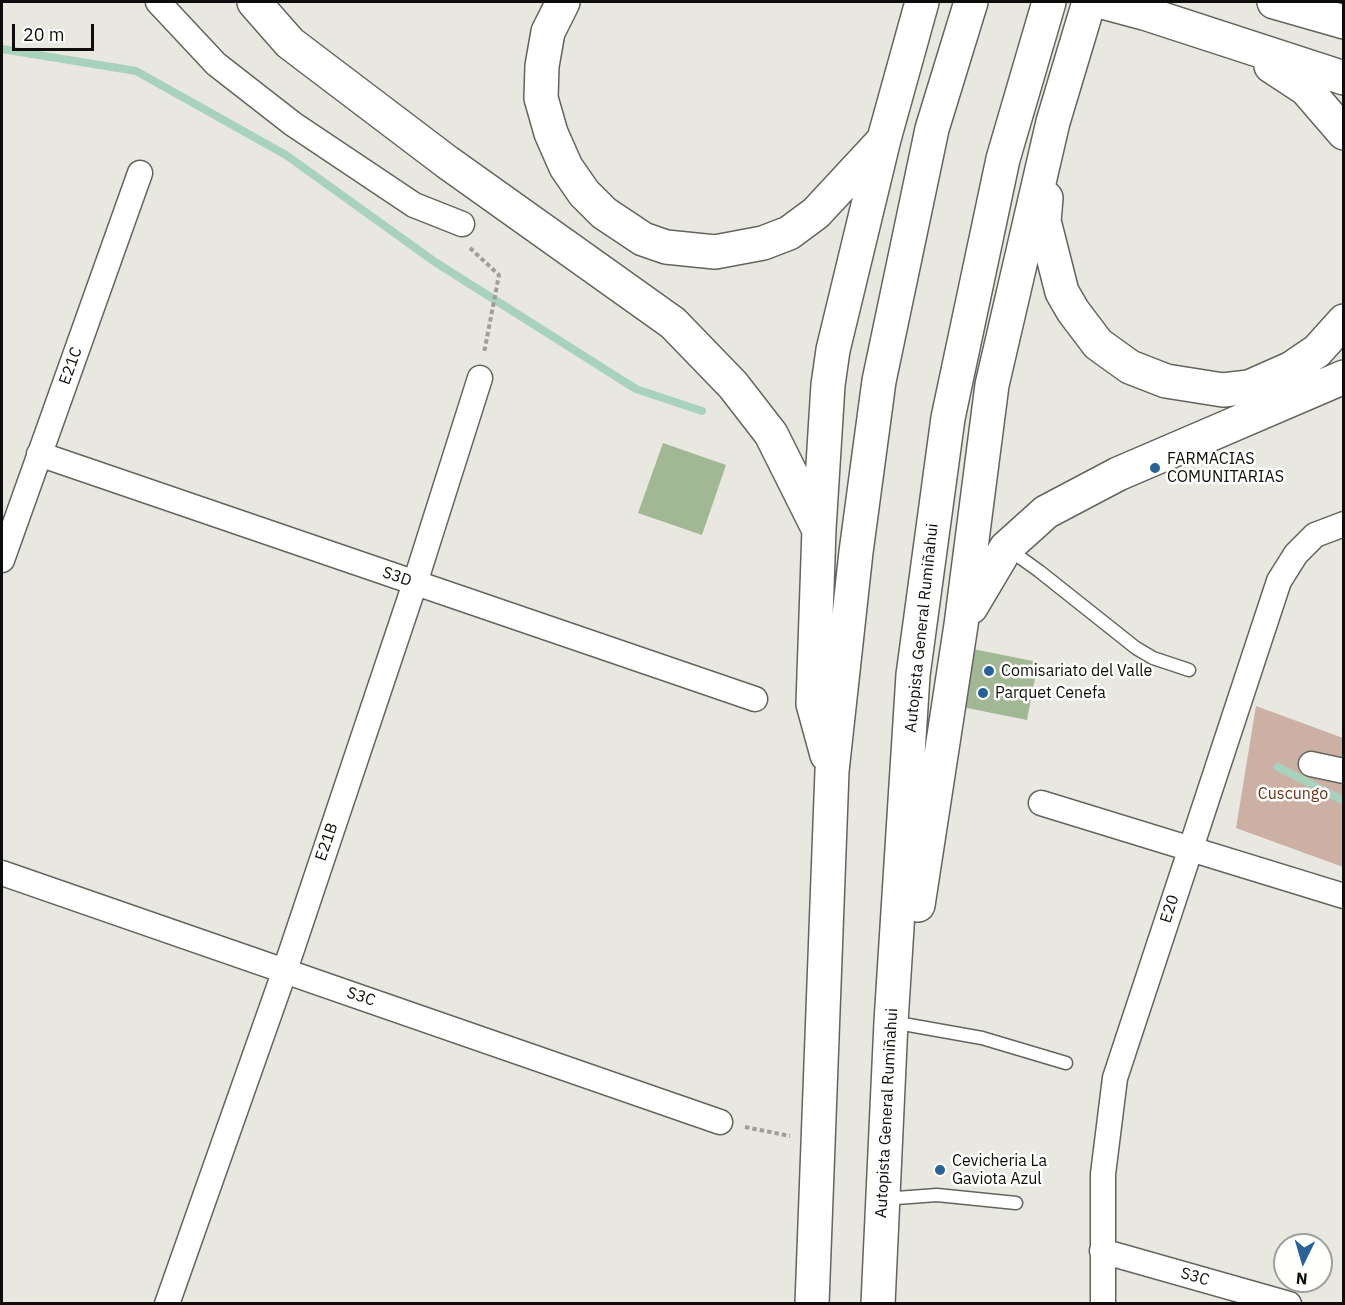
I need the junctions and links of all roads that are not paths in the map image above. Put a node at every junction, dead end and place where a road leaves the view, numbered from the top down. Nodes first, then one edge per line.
1 (158, 2) edge
2 (254, 2) edge
3 (563, 2) edge
4 (922, 2) edge
5 (971, 2) edge
6 (1049, 2) edge
7 (1089, 2) edge
8 (1103, 2) edge
9 (1274, 2) edge
10 (1344, 22) edge
11 (1242, 46) junction
12 (1344, 78) edge
13 (1053, 122) junction
14 (1344, 133) edge
15 (884, 140) junction
16 (140, 173) dead end
17 (462, 224) road end
18 (1344, 321) edge
19 (1344, 377) edge
20 (480, 378) dead end
21 (39, 454) junction
22 (1344, 524) edge
23 (819, 529) junction
24 (1006, 548) junction
25 (2, 560) edge
26 (414, 583) junction
27 (961, 625) junction
28 (1189, 670) dead end
29 (755, 699) dead end
30 (1311, 764) dead end
31 (832, 771) junction
32 (1344, 771) edge
33 (1041, 803) dead end
34 (1189, 849) junction
35 (2, 873) edge
36 (1344, 896) edge
37 (896, 949) junction
38 (285, 970) junction
39 (891, 1022) junction
40 (1066, 1063) dead end
41 (720, 1122) road end
42 (883, 1199) junction
43 (1016, 1203) dead end
44 (1102, 1251) junction
45 (167, 1304) edge
46 (812, 1304) edge
47 (878, 1304) edge
48 (1103, 1304) edge
49 (1288, 1304) edge

1 - 17 street
2 - 23 highway
3 - 15 highway
4 - 15 highway
5 - 31 highway
6 - 37 highway, Autopista General Rumiñahui
7 - 13 highway
8 - 11 highway
9 - 10 highway
11 - 12 highway
11 - 14 highway
13 - 18 highway
13 - 27 highway
15 - 23 highway
16 - 21 street, E21C
19 - 24 highway
20 - 26 street, E21B
21 - 25 street, E21C
21 - 26 street, S3D
22 - 34 street, E20
23 - 31 highway
24 - 27 highway
24 - 28 lane
26 - 29 street, S3D
26 - 38 street, E21B
27 - 37 highway
30 - 32 street
31 - 46 highway
33 - 34 street
34 - 36 street
34 - 44 street, E20
35 - 38 street, S3C
37 - 39 highway, Autopista General Rumiñahui
38 - 41 street, S3C
38 - 45 street, E21B
39 - 40 lane
39 - 42 highway, Autopista General Rumiñahui
42 - 43 lane
42 - 47 highway, Autopista General Rumiñahui
44 - 48 street, E20
44 - 49 street, S3C

